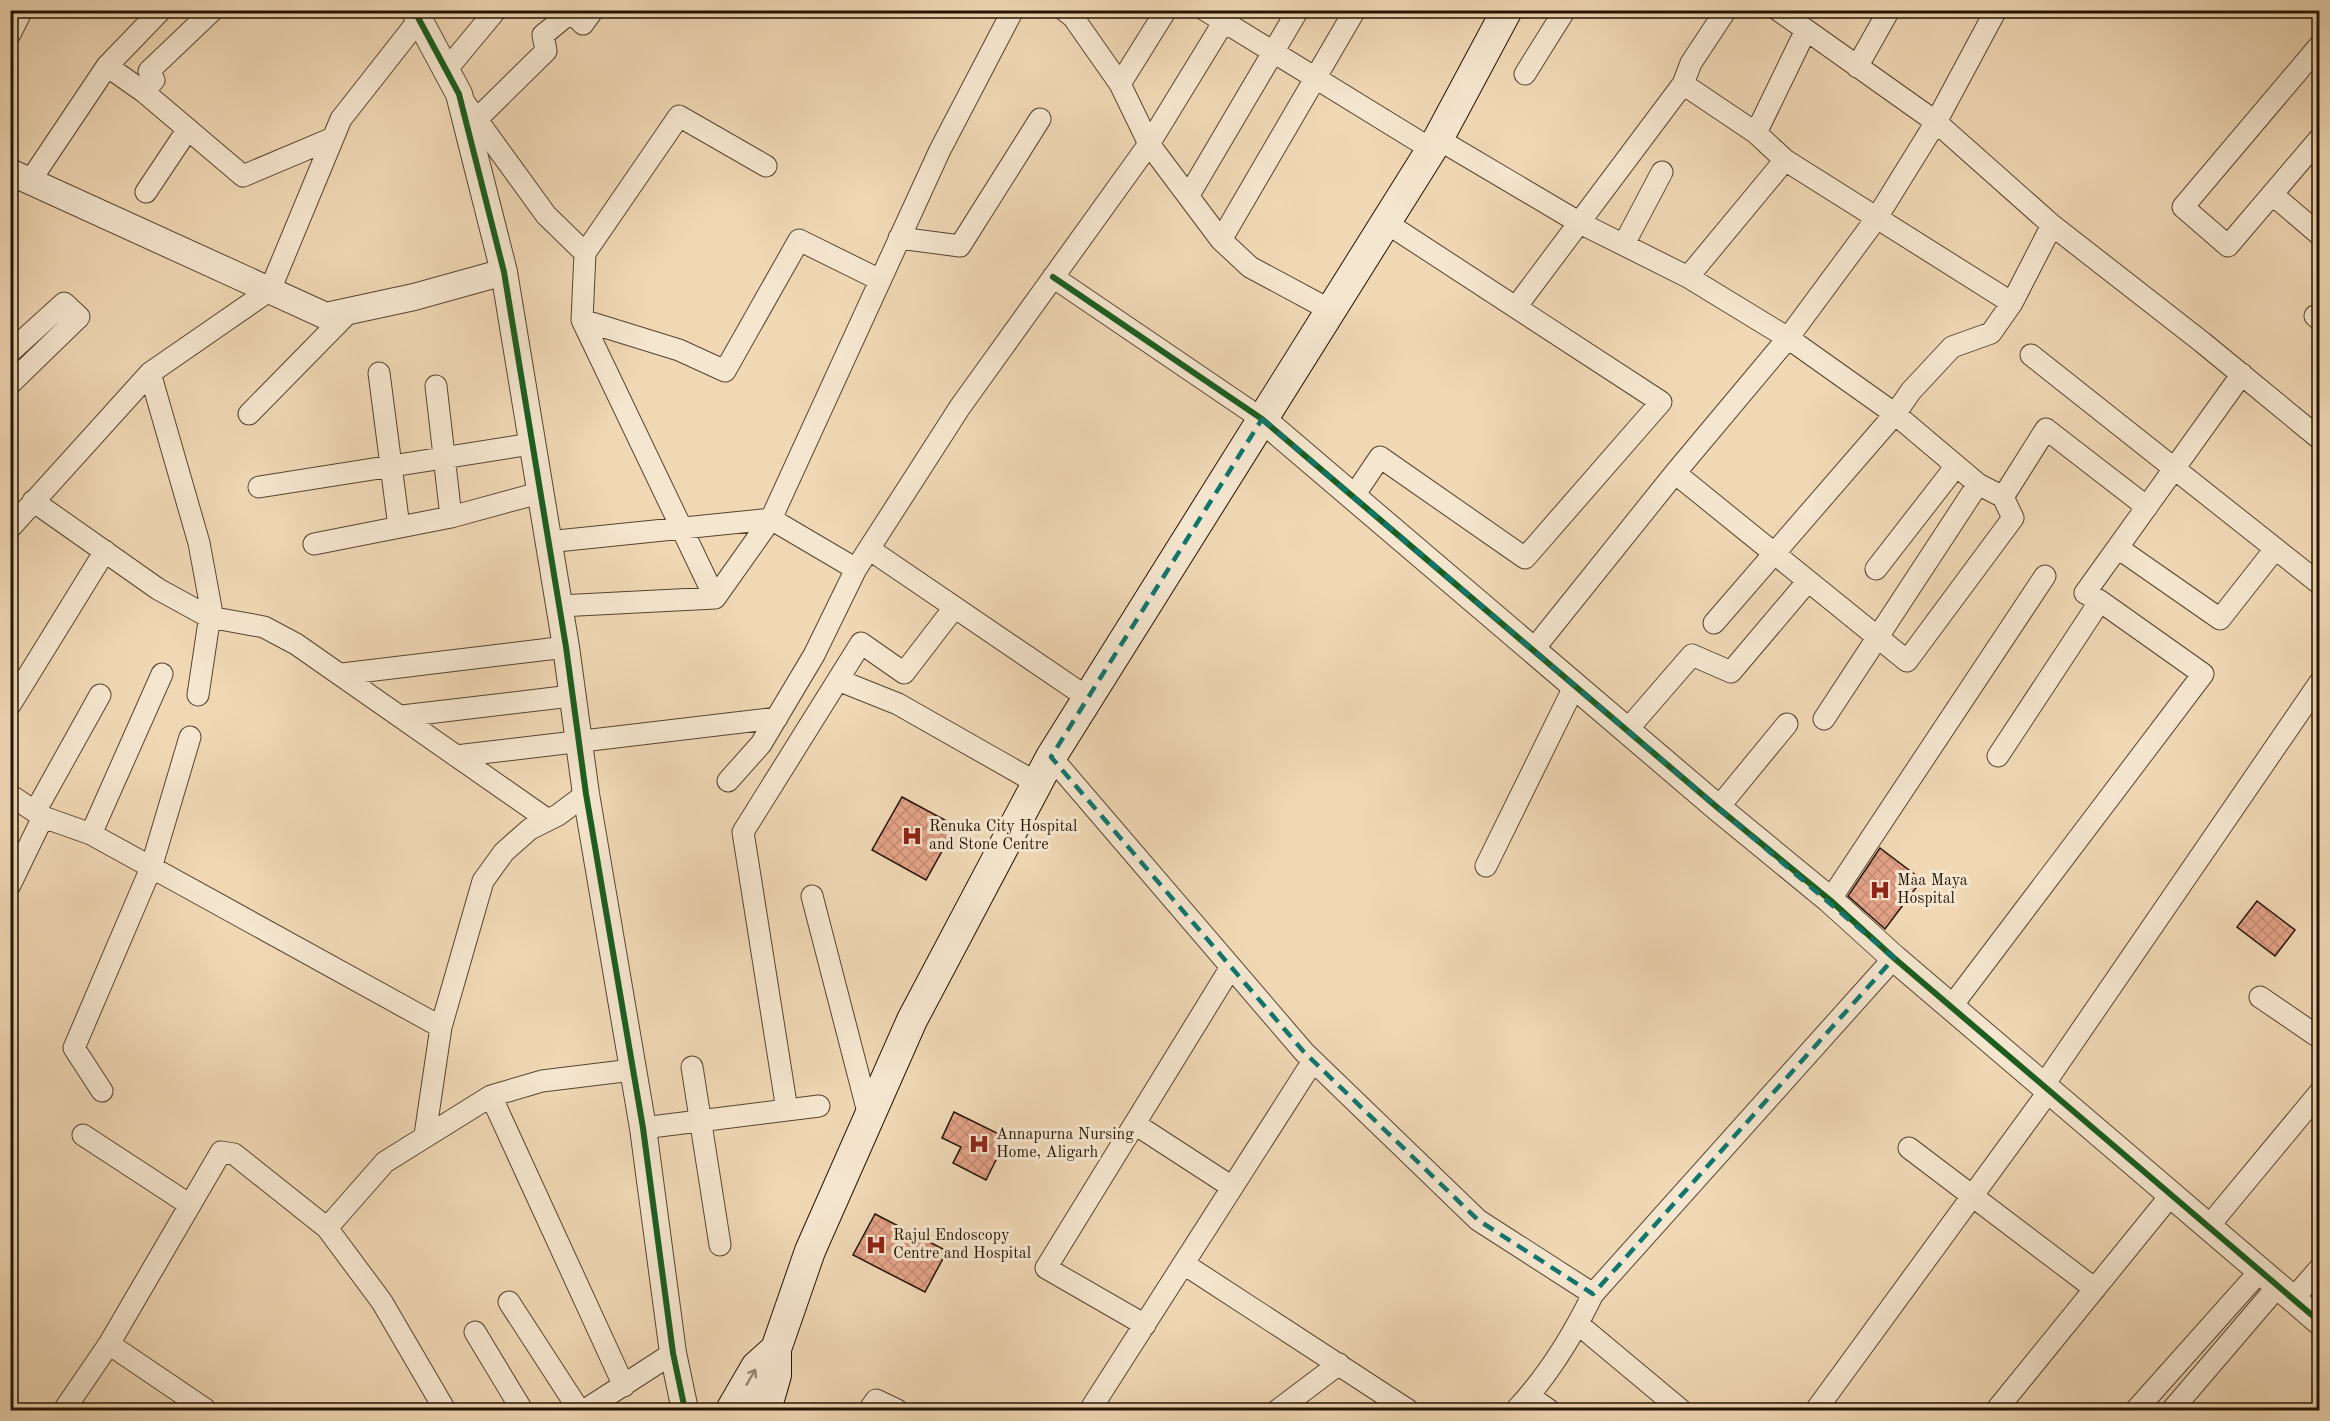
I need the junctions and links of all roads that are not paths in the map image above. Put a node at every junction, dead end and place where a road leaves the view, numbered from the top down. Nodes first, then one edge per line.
1 (22, 10) edge
2 (161, 10) edge
3 (213, 10) edge
4 (496, 10) edge
5 (593, 10) edge
6 (1013, 10) edge
7 (1064, 10) edge
8 (1166, 10) edge
9 (1205, 10) edge
10 (1298, 10) edge
11 (1355, 10) edge
12 (1507, 10) edge
13 (1565, 10) edge
14 (1726, 10) edge
15 (1889, 10) edge
16 (1996, 10) edge
17 (1785, 13) edge
18 (416, 16) edge
19 (1227, 16) edge
20 (1805, 32) junction
21 (10, 34) edge
22 (2319, 45) edge
23 (1273, 52) junction
24 (107, 66) junction
25 (1857, 67) junction
26 (447, 69) junction
27 (1525, 74) dead end
28 (1316, 78) junction
29 (1120, 84) junction
30 (1683, 84) junction
31 (144, 92) junction
32 (459, 94) junction
33 (1040, 119) dead end
34 (476, 120) junction
35 (1936, 122) junction
36 (188, 129) junction
37 (1756, 133) junction
38 (333, 138) junction
39 (2319, 138) edge
40 (1149, 144) junction
41 (1434, 144) junction
42 (1785, 160) junction
43 (766, 166) dead end
44 (1662, 172) dead end
45 (20, 176) edge
46 (146, 192) dead end
47 (1189, 195) junction
48 (2273, 195) junction
49 (1876, 219) junction
50 (1385, 222) junction
51 (1580, 222) junction
52 (2052, 225) junction
53 (2319, 235) edge
54 (899, 238) junction
55 (1221, 240) junction
56 (1624, 244) junction
57 (585, 253) junction
58 (504, 272) junction
59 (1053, 277) junction
60 (1688, 277) junction
61 (880, 280) junction
62 (270, 290) junction
63 (2012, 303) junction
64 (1516, 307) junction
65 (351, 310) junction
66 (1330, 310) junction
67 (582, 320) junction
68 (1788, 338) junction
69 (10, 352) edge
70 (2031, 355) dead end
71 (150, 373) junction
72 (379, 373) dead end
73 (2242, 374) junction
74 (10, 384) edge
75 (436, 386) dead end
76 (249, 414) dead end
77 (1895, 414) junction
78 (1262, 419) junction
79 (2319, 439) edge
80 (531, 444) junction
81 (444, 460) junction
82 (1956, 466) junction
83 (391, 467) junction
84 (2175, 469) junction
85 (1675, 473) junction
86 (1978, 484) junction
87 (260, 487) dead end
88 (539, 493) junction
89 (1353, 497) junction
90 (2003, 497) junction
91 (33, 501) junction
92 (2147, 507) junction
93 (451, 517) junction
94 (771, 519) junction
95 (399, 527) junction
96 (10, 528) edge
97 (681, 528) junction
98 (547, 542) junction
99 (314, 543) dead end
100 (2118, 548) junction
101 (868, 549) junction
102 (2276, 549) junction
103 (105, 551) junction
104 (1774, 554) junction
105 (856, 569) junction
106 (1876, 569) dead end
107 (2045, 576) dead end
108 (1808, 581) junction
109 (2319, 584) edge
110 (715, 598) junction
111 (2100, 601) junction
112 (559, 606) junction
113 (954, 608) junction
114 (209, 617) junction
115 (1714, 622) dead end
116 (1879, 639) junction
117 (566, 647) junction
118 (1533, 650) junction
119 (162, 674) dead end
120 (342, 674) junction
121 (838, 680) junction
122 (1575, 685) junction
123 (2317, 691) edge
124 (100, 695) dead end
125 (198, 695) dead end
126 (571, 696) junction
127 (1088, 698) junction
128 (10, 705) edge
129 (402, 716) junction
130 (777, 718) junction
131 (1824, 719) dead end
132 (1787, 724) dead end
133 (1627, 730) junction
134 (190, 737) dead end
135 (578, 741) junction
136 (456, 756) junction
137 (1998, 756) dead end
138 (1044, 770) junction
139 (728, 781) dead end
140 (586, 794) junction
141 (10, 795) edge
142 (1718, 808) junction
143 (39, 813) junction
144 (549, 820) junction
145 (91, 834) junction
146 (1486, 866) dead end
147 (152, 868) junction
148 (10, 885) edge
149 (812, 896) dead end
150 (1830, 900) junction
151 (1894, 958) junction
152 (1231, 967) junction
153 (2260, 997) dead end
154 (1951, 1007) junction
155 (441, 1027) junction
156 (2319, 1038) edge
157 (1313, 1061) junction
158 (692, 1067) dead end
159 (632, 1070) junction
160 (2046, 1088) junction
161 (102, 1091) dead end
162 (2319, 1092) edge
163 (491, 1096) junction
164 (819, 1106) dead end
165 (787, 1110) junction
166 (869, 1116) junction
167 (699, 1121) junction
168 (1135, 1124) junction
169 (643, 1128) junction
170 (83, 1135) dead end
171 (424, 1135) junction
172 (1909, 1148) dead end
173 (1232, 1188) junction
174 (2171, 1195) junction
175 (1972, 1196) junction
176 (190, 1205) junction
177 (2208, 1227) junction
178 (327, 1228) junction
179 (720, 1245) dead end
180 (1184, 1264) junction
181 (2319, 1268) edge
182 (2277, 1286) junction
183 (2095, 1289) junction
184 (1593, 1294) junction
185 (509, 1302) dead end
186 (2319, 1322) edge
187 (1578, 1324) junction
188 (1144, 1325) junction
189 (475, 1332) dead end
190 (109, 1344) junction
191 (776, 1349) junction
192 (673, 1353) junction
193 (1339, 1364) junction
194 (624, 1386) junction
195 (1523, 1403) edge
196 (1998, 1408) dead end
197 (205, 1409) edge
198 (63, 1410) edge
199 (444, 1410) edge
200 (522, 1410) edge
201 (579, 1410) edge
202 (585, 1410) edge
203 (685, 1410) edge
204 (731, 1410) edge
205 (766, 1410) edge
206 (869, 1410) edge
207 (897, 1410) edge
208 (1090, 1410) edge
209 (1278, 1410) edge
210 (1407, 1410) edge
211 (1549, 1410) edge
212 (1681, 1410) edge
213 (1816, 1410) edge
214 (2136, 1410) edge
215 (2172, 1410) edge

1 - 21 street
2 - 24 street
3 - 31 street
4 - 26 street
5 - 34 street
6 - 54 street
7 - 29 street
8 - 29 street
9 - 19 street
10 - 23 street
11 - 28 street
12 - 41 main road
13 - 27 street
14 - 30 street
15 - 25 street
16 - 35 street
17 - 20 street
18 - 26 street
18 - 38 street
19 - 23 street
19 - 40 street
20 - 25 street
20 - 37 street
22 - 48 street
23 - 28 street
23 - 47 street
24 - 31 street
24 - 45 street
25 - 35 street
26 - 32 street
28 - 41 street
28 - 55 street
29 - 40 street
30 - 37 street
30 - 51 street
31 - 36 street
32 - 34 street
32 - 58 street
33 - 54 street
34 - 57 street
35 - 49 street
35 - 52 street
36 - 38 street
36 - 46 street
37 - 42 street
38 - 62 street
39 - 48 street
40 - 47 street
40 - 59 street
41 - 50 main road
41 - 51 street
42 - 49 street
42 - 60 street
43 - 57 street
44 - 56 street
45 - 62 street
47 - 55 street
48 - 53 street
49 - 63 street
49 - 68 street
50 - 64 street
50 - 66 main road
51 - 56 street
51 - 64 street
52 - 63 street
52 - 73 street
54 - 61 street
55 - 66 street
56 - 60 street
57 - 67 street
58 - 65 street
58 - 80 street
59 - 78 street
59 - 101 street
60 - 68 street
61 - 67 street
61 - 94 street
62 - 65 street
62 - 71 street
63 - 77 street
64 - 89 street
65 - 76 street
66 - 78 main road
67 - 97 street
68 - 77 street
68 - 85 street
69 - 74 street
70 - 84 street
71 - 91 street
71 - 114 street
72 - 83 street
73 - 79 street
73 - 84 street
75 - 81 street
77 - 82 street
77 - 104 street
78 - 89 street
78 - 127 main road
80 - 81 street
80 - 88 street
81 - 83 street
81 - 93 street
82 - 86 street
82 - 106 street
83 - 87 street
83 - 95 street
84 - 92 street
84 - 102 street
85 - 104 street
85 - 118 street
86 - 90 street
86 - 116 street
88 - 93 street
88 - 98 street
89 - 118 street
90 - 92 street
90 - 116 street
91 - 96 street
91 - 103 street
92 - 100 street
93 - 95 street
94 - 97 street
94 - 105 street
94 - 110 street
95 - 99 street
97 - 98 street
97 - 110 street
98 - 112 street
100 - 102 street
100 - 111 street
101 - 105 street
101 - 113 street
102 - 109 street
103 - 114 street
103 - 128 street
104 - 108 street
104 - 115 street
105 - 130 street
107 - 150 street
108 - 116 street
108 - 133 street
110 - 112 street
111 - 137 street
111 - 154 street
112 - 117 street
113 - 121 street
113 - 127 street
114 - 120 street
114 - 125 street
116 - 131 street
117 - 120 street
117 - 126 street
118 - 122 street
119 - 145 street
120 - 129 street
121 - 138 street
121 - 165 street
122 - 133 street
122 - 146 street
123 - 160 street
124 - 143 street
126 - 129 street
126 - 135 street
127 - 138 main road
129 - 136 street
130 - 135 street
130 - 139 street
132 - 142 street
133 - 142 street
134 - 147 street
135 - 136 street
135 - 140 street
136 - 144 street
138 - 152 street
138 - 166 main road
140 - 144 street
140 - 159 street
141 - 143 street
142 - 150 street
143 - 145 street
143 - 148 street
144 - 155 street
145 - 147 street
147 - 155 street
147 - 161 street
149 - 166 street
150 - 151 street
151 - 154 street
151 - 184 street
152 - 157 street
152 - 168 street
153 - 156 street
154 - 160 street
155 - 171 street
157 - 173 street
157 - 184 street
158 - 167 street
159 - 163 street
159 - 169 street
160 - 174 street
160 - 175 street
162 - 177 street
163 - 171 street
163 - 194 street
164 - 165 street
165 - 167 street
166 - 191 main road
167 - 169 street
167 - 179 street
168 - 173 street
168 - 188 street
169 - 192 street
170 - 176 street
171 - 178 street
172 - 175 street
173 - 180 street
174 - 177 street
174 - 183 street
175 - 183 street
175 - 213 street
176 - 178 street
176 - 190 street
177 - 182 street
178 - 199 street
180 - 188 street
180 - 193 street
181 - 182 street
182 - 186 street
182 - 214 street
182 - 215 street
183 - 196 street
184 - 187 street
185 - 201 street
187 - 195 street
187 - 212 street
188 - 208 street
189 - 200 street
190 - 197 street
190 - 198 street
204 -> 191 main road
191 - 205 main road
192 - 194 street
192 - 203 street
193 - 209 street
193 - 210 street
194 - 202 street
195 - 211 street
206 - 207 street

